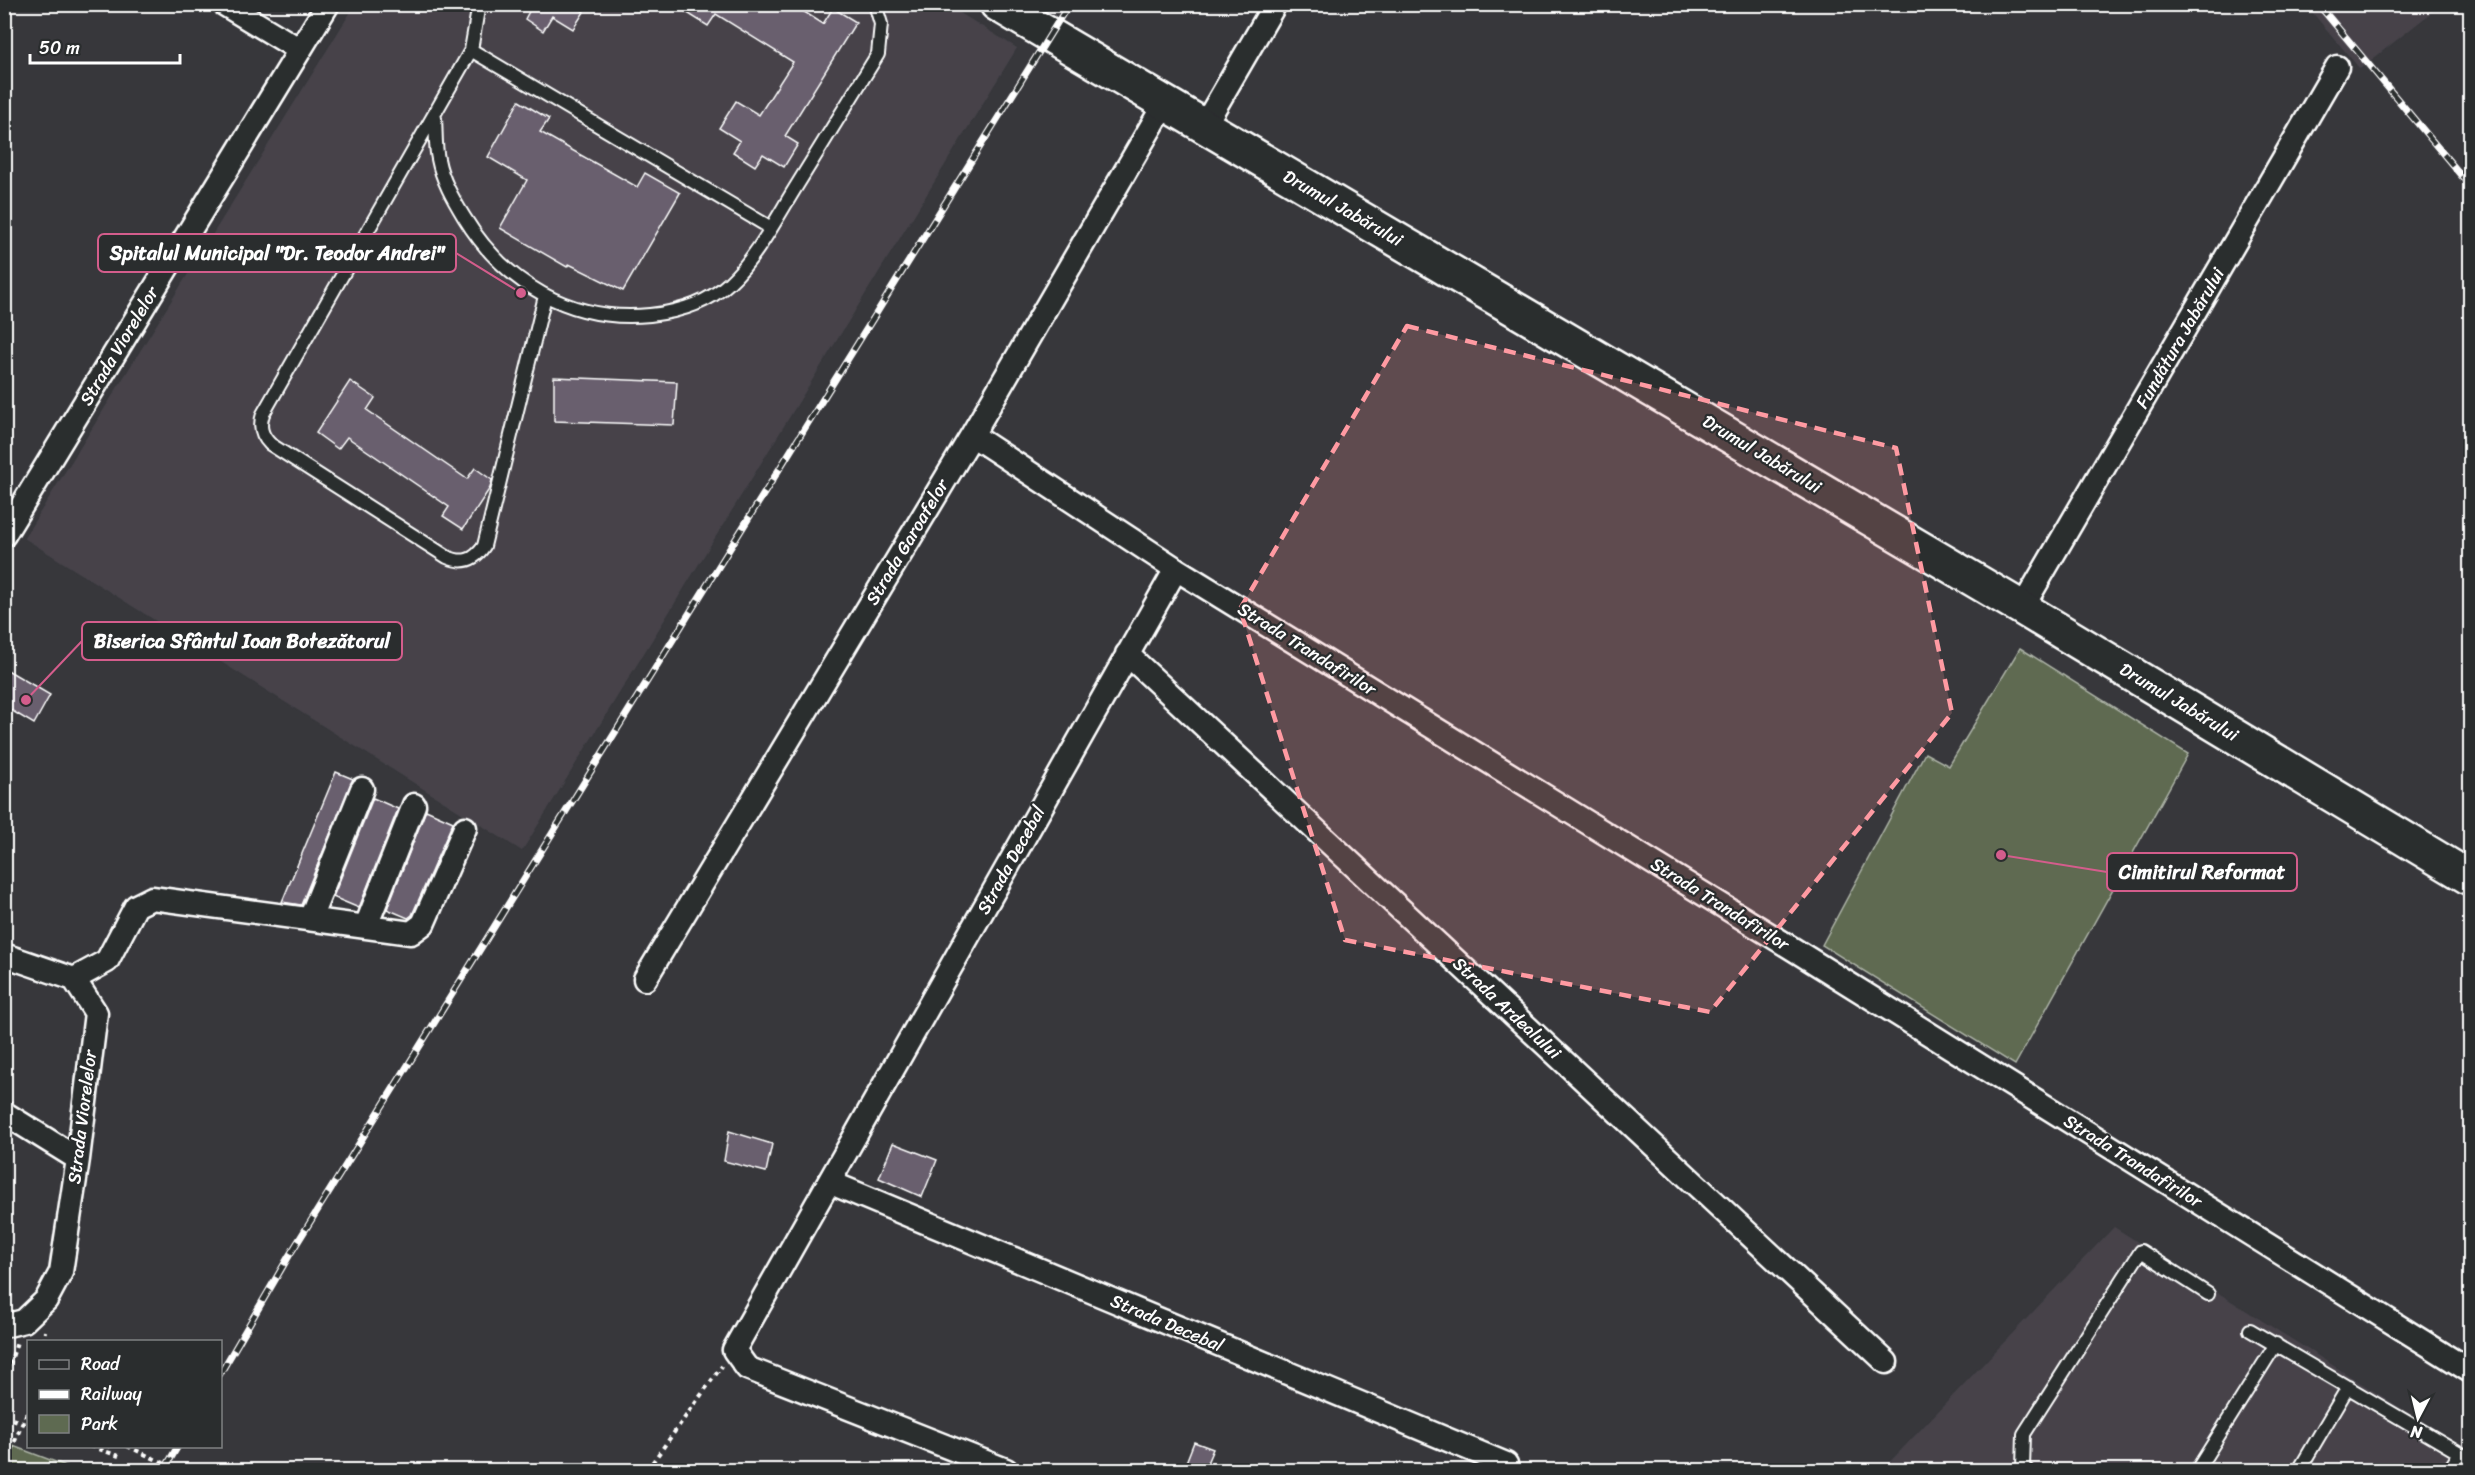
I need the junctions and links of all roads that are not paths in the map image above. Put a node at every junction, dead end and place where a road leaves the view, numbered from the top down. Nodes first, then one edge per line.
1 (224, 4) edge
2 (328, 4) edge
3 (478, 4) edge
4 (875, 4) edge
5 (997, 4) edge
6 (1275, 4) edge
7 (300, 50) junction
8 (471, 50) junction
9 (2337, 67) dead end
10 (1164, 103) junction
11 (435, 117) junction
12 (1204, 126) junction
13 (771, 228) junction
14 (545, 296) junction
15 (972, 435) junction
16 (4, 535) edge
17 (1176, 569) junction
18 (2022, 608) junction
19 (1127, 654) junction
20 (362, 789) dead end
21 (414, 805) dead end
22 (465, 828) dead end
23 (2470, 878) edge
24 (310, 919) junction
25 (366, 927) junction
26 (4, 955) edge
27 (74, 979) junction
28 (645, 979) dead end
29 (4, 1113) edge
30 (78, 1159) junction
31 (829, 1182) junction
32 (2208, 1294) dead end
33 (14, 1323) edge
34 (2250, 1330) dead end
35 (2276, 1344) junction
36 (1886, 1362) dead end
37 (2470, 1371) edge
38 (2348, 1387) junction
39 (2465, 1456) edge
40 (1506, 1464) dead end
41 (1006, 1470) edge
42 (2027, 1470) edge
43 (2197, 1470) edge
44 (2299, 1470) edge
45 (2449, 1470) edge

1 - 7 street
2 - 7 street, Strada Viorelelor
3 - 8 lane
4 - 13 lane
5 - 10 main road, Drumul Jabărului
6 - 12 street
7 - 16 street, Strada Viorelelor
8 - 11 lane
8 - 13 lane
9 - 18 street, Fundătura Jabărului
10 - 12 main road, Drumul Jabărului
10 - 15 street, Strada Garoafelor
11 - 14 lane
11 - 14 lane
12 - 18 main road, Drumul Jabărului
13 - 14 lane
15 - 17 street, Strada Trandafirilor
15 - 28 street, Strada Garoafelor
17 - 19 street, Strada Decebal
17 - 37 street, Strada Trandafirilor
18 - 23 main road, Drumul Jabărului
19 - 31 street, Strada Decebal
19 - 36 street, Strada Ardealului
20 - 24 street
21 - 25 street
22 - 25 street
24 - 25 street
24 - 27 street
26 - 27 street
27 - 30 street, Strada Viorelelor
29 - 30 street
30 - 33 street, Strada Viorelelor
31 - 40 street, Strada Decebal
31 - 41 street, Strada Decebal
32 - 42 lane
34 - 35 lane
35 - 38 lane
35 - 43 lane
38 - 39 lane
38 - 44 lane
39 - 45 lane

